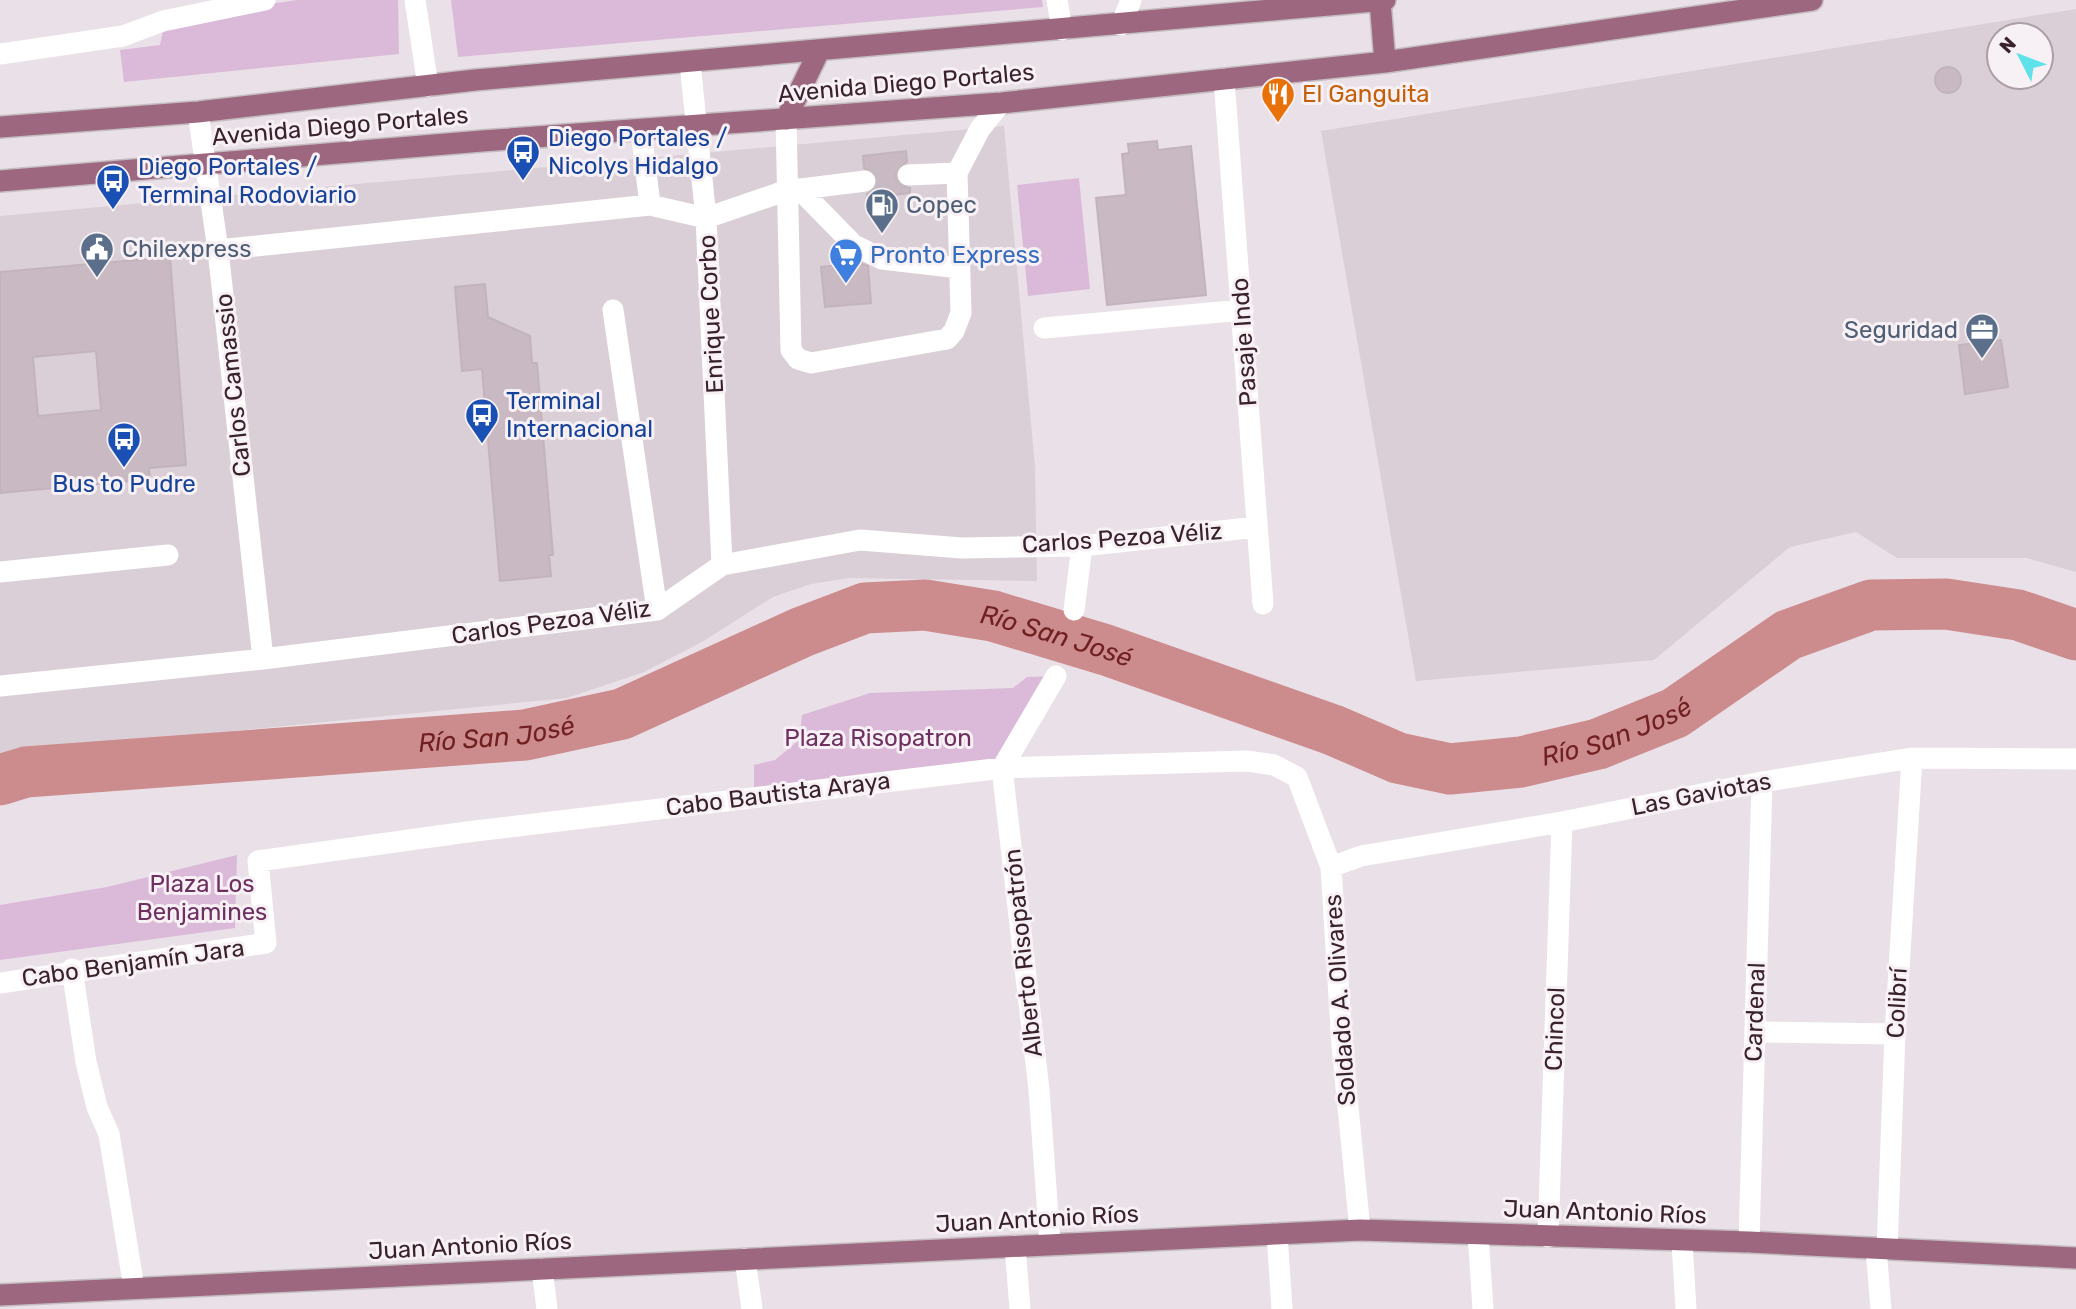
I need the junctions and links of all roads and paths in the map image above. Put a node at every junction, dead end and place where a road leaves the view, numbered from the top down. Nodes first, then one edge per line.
1 (265, 0) edge
2 (415, 0) edge
3 (1057, 0) edge
4 (1130, 0) edge
5 (1385, 0) edge
6 (1812, 0) edge
7 (1380, 1) edge
8 (1334, 2) edge
9 (1297, 4) edge
10 (1121, 25) junction
11 (1062, 30) junction
12 (818, 51) junction
13 (0, 54) edge
14 (1385, 62) junction
15 (690, 63) junction
16 (1224, 79) junction
17 (428, 86) junction
18 (1001, 103) junction
19 (198, 112) junction
20 (786, 119) junction
21 (697, 125) junction
22 (0, 127) edge
23 (642, 130) junction
24 (203, 163) junction
25 (957, 173) junction
26 (908, 175) tunnel mouth
27 (0, 181) edge
28 (865, 181) tunnel mouth
29 (792, 190) junction
30 (650, 205) junction
31 (706, 218) junction
32 (218, 250) junction
33 (959, 268) junction
34 (613, 310) dead end
35 (1243, 310) junction
36 (1044, 328) dead end
37 (1257, 527) junction
38 (1082, 546) junction
39 (168, 555) dead end
40 (722, 565) junction
41 (0, 572) edge
42 (1263, 604) dead end
43 (657, 610) junction
44 (1074, 610) dead end
45 (263, 659) junction
46 (1056, 676) dead end
47 (0, 686) edge
48 (1912, 758) junction
49 (2076, 759) edge
50 (1002, 768) junction
51 (1297, 777) joint
52 (1762, 782) junction
53 (1562, 822) junction
54 (1331, 867) junction
55 (266, 943) joint
56 (72, 970) junction
57 (0, 983) edge
58 (1755, 1032) junction
59 (1895, 1034) junction
60 (1360, 1230) junction
61 (1277, 1234) junction
62 (1478, 1234) junction
63 (1548, 1237) junction
64 (1682, 1242) junction
65 (1749, 1242) junction
66 (1050, 1244) junction
67 (1015, 1246) junction
68 (1881, 1249) junction
69 (2076, 1258) edge
70 (745, 1259) junction
71 (542, 1269) junction
72 (134, 1288) junction
73 (0, 1294) edge
74 (547, 1309) edge
75 (752, 1309) edge
76 (1020, 1309) edge
77 (1282, 1309) edge
78 (1483, 1309) edge
79 (1686, 1309) edge
80 (1881, 1309) edge

1 - 13 street
2 - 17 street
3 - 11 street
4 - 10 street
5 - 7 main road, Avenida Diego Portales
6 - 14 main road, Avenida Diego Portales
7 - 8 main road, Avenida Diego Portales
7 - 14 main road
8 - 9 main road, Avenida Diego Portales
9 - 10 main road, Avenida Diego Portales
10 - 11 main road, Avenida Diego Portales
11 - 12 main road, Avenida Diego Portales
12 - 15 main road, Avenida Diego Portales
12 - 20 main road
14 - 16 main road, Avenida Diego Portales
15 - 17 main road, Avenida Diego Portales
15 - 21 street, Enrique Corbo
16 - 18 main road, Avenida Diego Portales
16 - 35 street, Pasaje Indo
17 - 19 main road, Avenida Diego Portales
18 - 20 main road, Avenida Diego Portales
18 - 25 street
19 - 22 main road, Avenida Diego Portales
19 - 24 street, Carlos Camassio
20 - 21 main road, Avenida Diego Portales
20 - 29 street
21 - 23 main road, Avenida Diego Portales
21 - 31 street, Enrique Corbo
23 - 24 main road, Avenida Diego Portales
23 - 30 street
24 - 27 main road, Avenida Diego Portales
24 - 32 street, Carlos Camassio
25 - 26 street
25 - 33 street
28 - 29 street
29 - 31 street
29 - 33 street
29 - 33 street
30 - 31 street
30 - 32 street
31 - 40 street, Enrique Corbo
32 - 45 street, Carlos Camassio
34 - 43 street
35 - 36 street
35 - 37 street, Pasaje Indo
37 - 38 street, Carlos Pezoa Véliz
37 - 42 street, Pasaje Indo
38 - 40 street, Carlos Pezoa Véliz
38 - 44 street
39 - 41 street
40 - 43 street, Carlos Pezoa Véliz
43 - 45 street, Carlos Pezoa Véliz
45 - 47 street, Carlos Pezoa Véliz
46 - 50 street
48 - 49 street, Las Gaviotas
48 - 52 street, Las Gaviotas
48 - 59 street, Colibrí
50 - 51 street, Cabo Bautista Araya
50 - 55 street, Cabo Bautista Araya
50 - 66 street, Alberto Risopatrón
51 - 54 street, Soldado A. Olivares
52 - 53 street, Las Gaviotas
52 - 58 street, Cardenal
53 - 54 street, Las Gaviotas
53 - 63 street, Chincol
54 - 60 street, Soldado A. Olivares
55 - 56 street, Cabo Benjamín Jara
56 - 57 street, Cabo Benjamín Jara
56 - 72 street
58 - 59 street
58 - 65 street, Cardenal
59 - 68 street, Colibrí
60 - 61 main road, Juan Antonio Ríos
60 - 62 main road, Juan Antonio Ríos
61 - 66 main road, Juan Antonio Ríos
61 - 77 street
62 - 63 main road, Juan Antonio Ríos
62 - 78 street
63 - 64 main road, Juan Antonio Ríos
64 - 65 main road, Juan Antonio Ríos
64 - 79 street
65 - 68 main road, Juan Antonio Ríos
66 - 67 main road, Juan Antonio Ríos
67 - 70 main road, Juan Antonio Ríos
67 - 76 street
68 - 69 main road, Juan Antonio Ríos
68 - 80 street, Colibrí
70 - 71 main road, Juan Antonio Ríos
70 - 75 street
71 - 72 main road, Juan Antonio Ríos
71 - 74 street
72 - 73 main road, Juan Antonio Ríos

